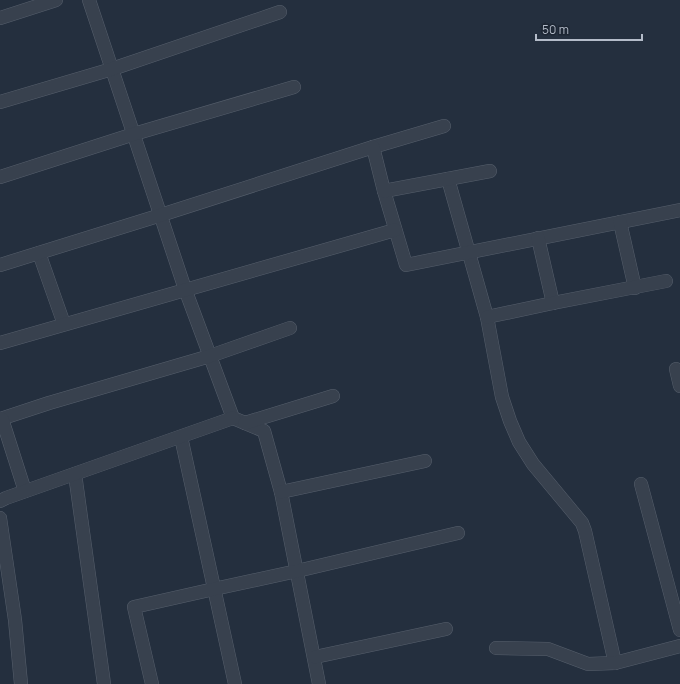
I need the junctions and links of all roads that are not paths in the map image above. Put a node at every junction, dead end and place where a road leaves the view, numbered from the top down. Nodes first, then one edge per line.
1 (56, 0) edge
2 (89, 0) edge
3 (280, 12) dead end
4 (0, 18) edge
5 (112, 69) junction
6 (294, 87) dead end
7 (0, 102) edge
8 (444, 126) dead end
9 (134, 134) junction
10 (373, 147) junction
11 (490, 171) dead end
12 (0, 177) edge
13 (448, 179) junction
14 (384, 191) junction
15 (680, 210) edge
16 (160, 215) junction
17 (620, 222) junction
18 (395, 230) junction
19 (538, 238) junction
20 (468, 252) junction
21 (39, 253) junction
22 (0, 265) edge
23 (666, 282) dead end
24 (634, 288) junction
25 (185, 289) junction
26 (553, 303) junction
27 (487, 317) junction
28 (64, 324) junction
29 (290, 328) dead end
30 (0, 343) edge
31 (210, 356) junction
32 (676, 369) dead end
33 (680, 386) edge
34 (333, 396) dead end
35 (1, 419) edge
36 (239, 421) junction
37 (181, 437) junction
38 (425, 461) dead end
39 (75, 474) junction
40 (641, 484) dead end
41 (25, 491) junction
42 (281, 492) junction
43 (0, 501) edge
44 (0, 518) edge
45 (458, 533) dead end
46 (297, 571) junction
47 (214, 589) junction
48 (446, 629) dead end
49 (680, 630) edge
50 (680, 646) edge
51 (496, 648) dead end
52 (315, 657) junction
53 (615, 663) junction
54 (21, 684) edge
55 (104, 684) edge
56 (152, 684) edge
57 (235, 684) edge
58 (320, 684) edge

1 - 4 street
2 - 5 street
3 - 5 street
5 - 7 street
5 - 9 street
6 - 9 street
8 - 10 street
9 - 12 street
9 - 16 street
10 - 14 street
10 - 16 street
11 - 13 street
13 - 14 street
13 - 20 street
14 - 18 street
15 - 17 street
16 - 21 street
16 - 25 street
17 - 19 street
17 - 24 street
18 - 20 street
18 - 25 street
19 - 20 street
19 - 26 street
20 - 27 street
21 - 22 street
21 - 28 street
23 - 24 street
24 - 26 street
25 - 28 street
25 - 31 street
26 - 27 street
27 - 53 street
28 - 30 street
29 - 31 street
31 - 35 street
31 - 36 street
32 - 33 street
34 - 36 street
35 - 41 street
36 - 37 street
36 - 42 street
37 - 39 street
37 - 47 street
38 - 42 street
39 - 41 street
39 - 55 street
40 - 49 street
41 - 43 street
42 - 46 street
44 - 54 street
45 - 46 street
46 - 47 street
46 - 52 street
47 - 56 street
47 - 57 street
48 - 52 street
50 - 53 street
51 - 53 street
52 - 58 street

